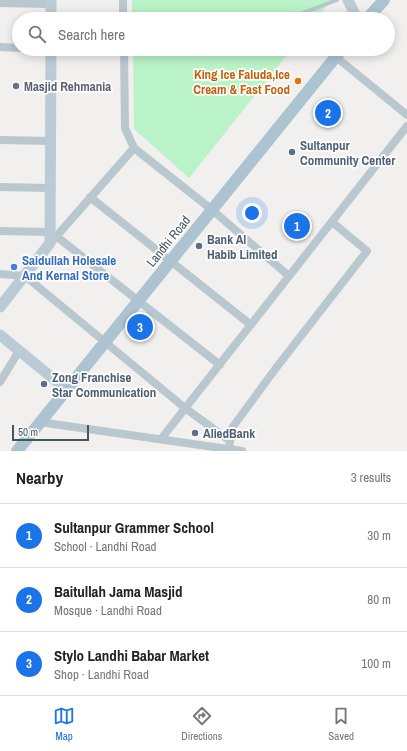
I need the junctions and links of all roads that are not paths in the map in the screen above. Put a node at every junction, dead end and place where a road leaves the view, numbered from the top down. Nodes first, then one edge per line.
1 (123, 0) edge
2 (337, 0) edge
3 (348, 0) edge
4 (384, 0) edge
5 (51, 2) edge
6 (0, 3) edge
7 (123, 12) edge
8 (305, 12) edge
9 (354, 12) edge
10 (373, 12) edge
11 (0, 47) edge
12 (12, 48) edge
13 (51, 56) edge
14 (124, 56) edge
15 (337, 56) edge
16 (342, 56) edge
17 (407, 115) edge
18 (407, 126) edge
19 (0, 140) edge
20 (50, 141) junction
21 (134, 148) junction
22 (0, 187) edge
23 (50, 188) junction
24 (90, 197) junction
25 (211, 209) junction
26 (332, 222) junction
27 (0, 231) edge
28 (52, 237) junction
29 (170, 261) junction
30 (0, 274) edge
31 (25, 276) junction
32 (289, 276) junction
33 (138, 300) junction
34 (0, 308) edge
35 (251, 325) junction
36 (0, 335) edge
37 (104, 341) junction
38 (19, 351) junction
39 (220, 365) junction
40 (0, 382) edge
41 (66, 389) junction
42 (186, 408) junction
43 (39, 422) junction
44 (162, 439) junction
45 (230, 445) junction
46 (17, 451) edge
47 (242, 451) edge

1 - 7 street
2 - 8 lane
3 - 9 street
4 - 10 main road
5 - 6 street
11 - 12 street
13 - 20 street
14 - 21 street
15 - 25 main road, Landhi Road
16 - 17 street
18 - 26 street
19 - 20 street
20 - 23 street
21 - 24 street
21 - 25 street
22 - 23 street
23 - 28 street
24 - 28 street
24 - 29 street
25 - 29 main road, Landhi Road
25 - 32 street
26 - 32 street
26 - 45 street
27 - 28 street
28 - 31 street
28 - 33 street
29 - 33 main road, Landhi Road
29 - 35 street
30 - 31 street
31 - 34 street
31 - 37 street
32 - 35 street
33 - 37 main road, Landhi Road
33 - 39 street
35 - 39 street
36 - 38 street
37 - 41 main road, Landhi Road
37 - 42 street
38 - 40 street
38 - 41 street
39 - 42 street
41 - 43 main road, Landhi Road
42 - 44 street
42 - 45 street
43 - 44 street
43 - 46 main road, Landhi Road
44 - 45 street
45 - 47 street

